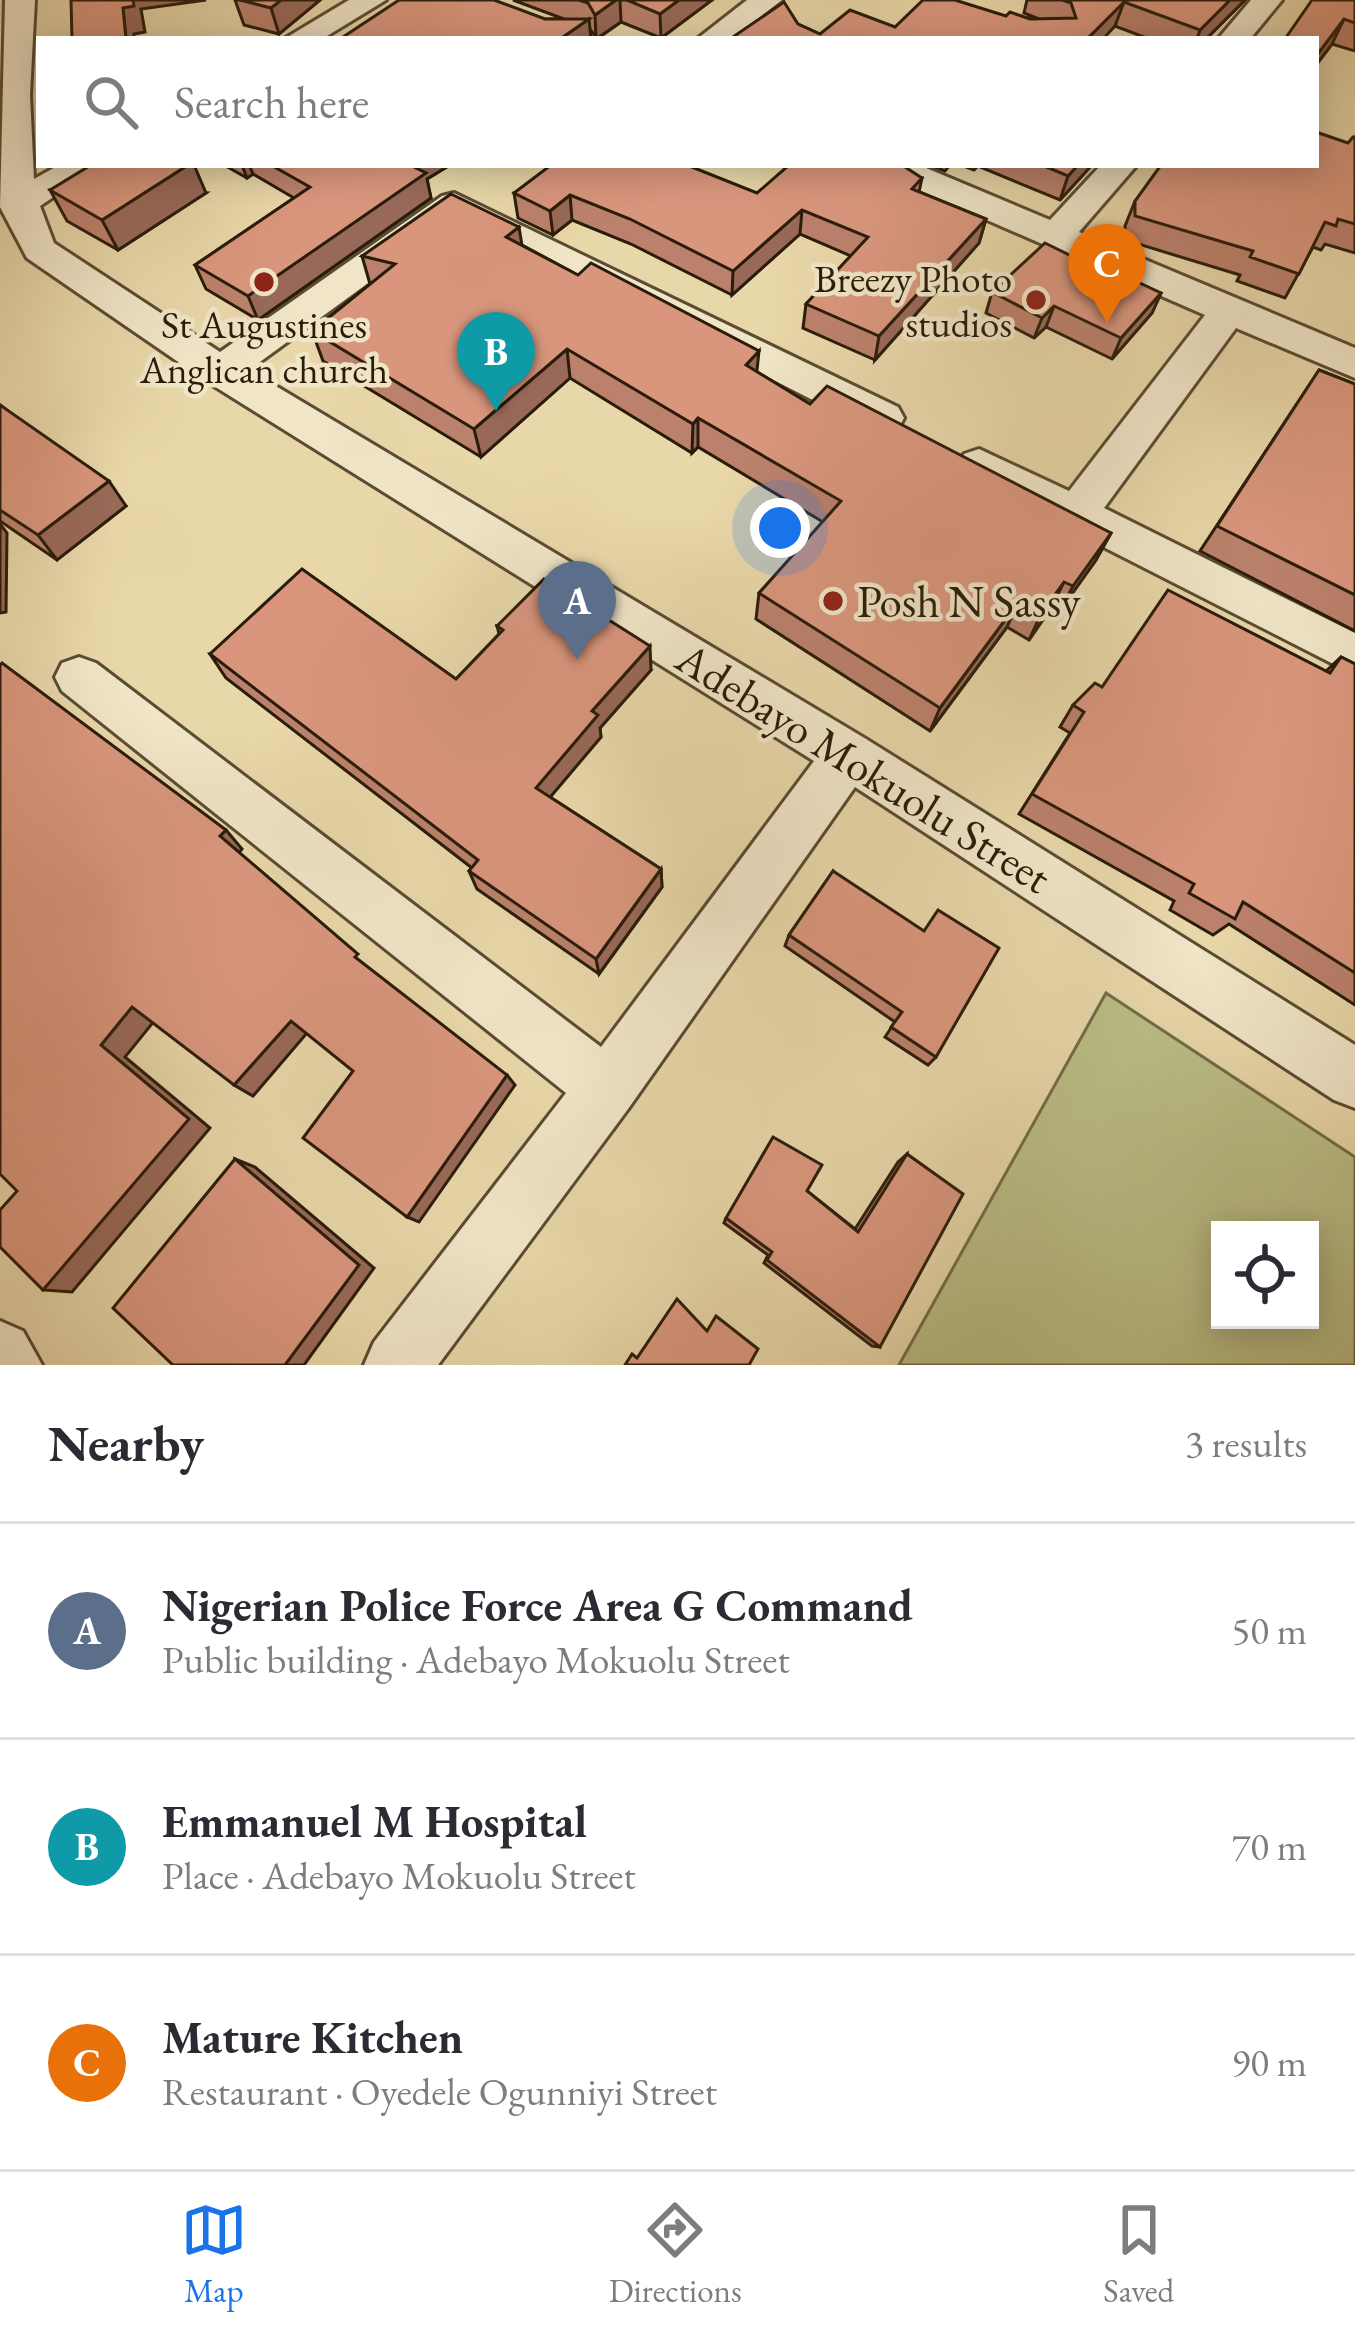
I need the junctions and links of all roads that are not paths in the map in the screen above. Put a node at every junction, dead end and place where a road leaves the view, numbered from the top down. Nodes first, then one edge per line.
1 (20, 0) edge
2 (371, 0) edge
3 (766, 0) edge
4 (1267, 0) edge
5 (305, 36) edge
6 (716, 36) edge
7 (1236, 36) edge
8 (77, 168) edge
9 (896, 168) edge
10 (1117, 168) edge
11 (11, 196) edge
12 (1057, 235) junction
13 (1229, 311) junction
14 (1355, 364) edge
15 (220, 371) junction
16 (1076, 514) junction
17 (1355, 655) edge
18 (79, 677) dead end
19 (848, 755) junction
20 (1355, 1079) edge
21 (607, 1088) junction
22 (0, 1354) edge
23 (9, 1365) edge
24 (397, 1365) edge

1 - 11 street
2 - 5 street
3 - 6 street
4 - 7 street
8 - 11 street
9 - 12 street
10 - 12 street
11 - 15 street, Adebayo Mokuolu Street
12 - 13 street
13 - 14 street
13 - 16 street
15 - 16 street
15 - 19 street, Adebayo Mokuolu Street
16 - 17 street
18 - 21 street
19 - 20 street, Adebayo Mokuolu Street
19 - 21 street
21 - 24 street
22 - 23 street

